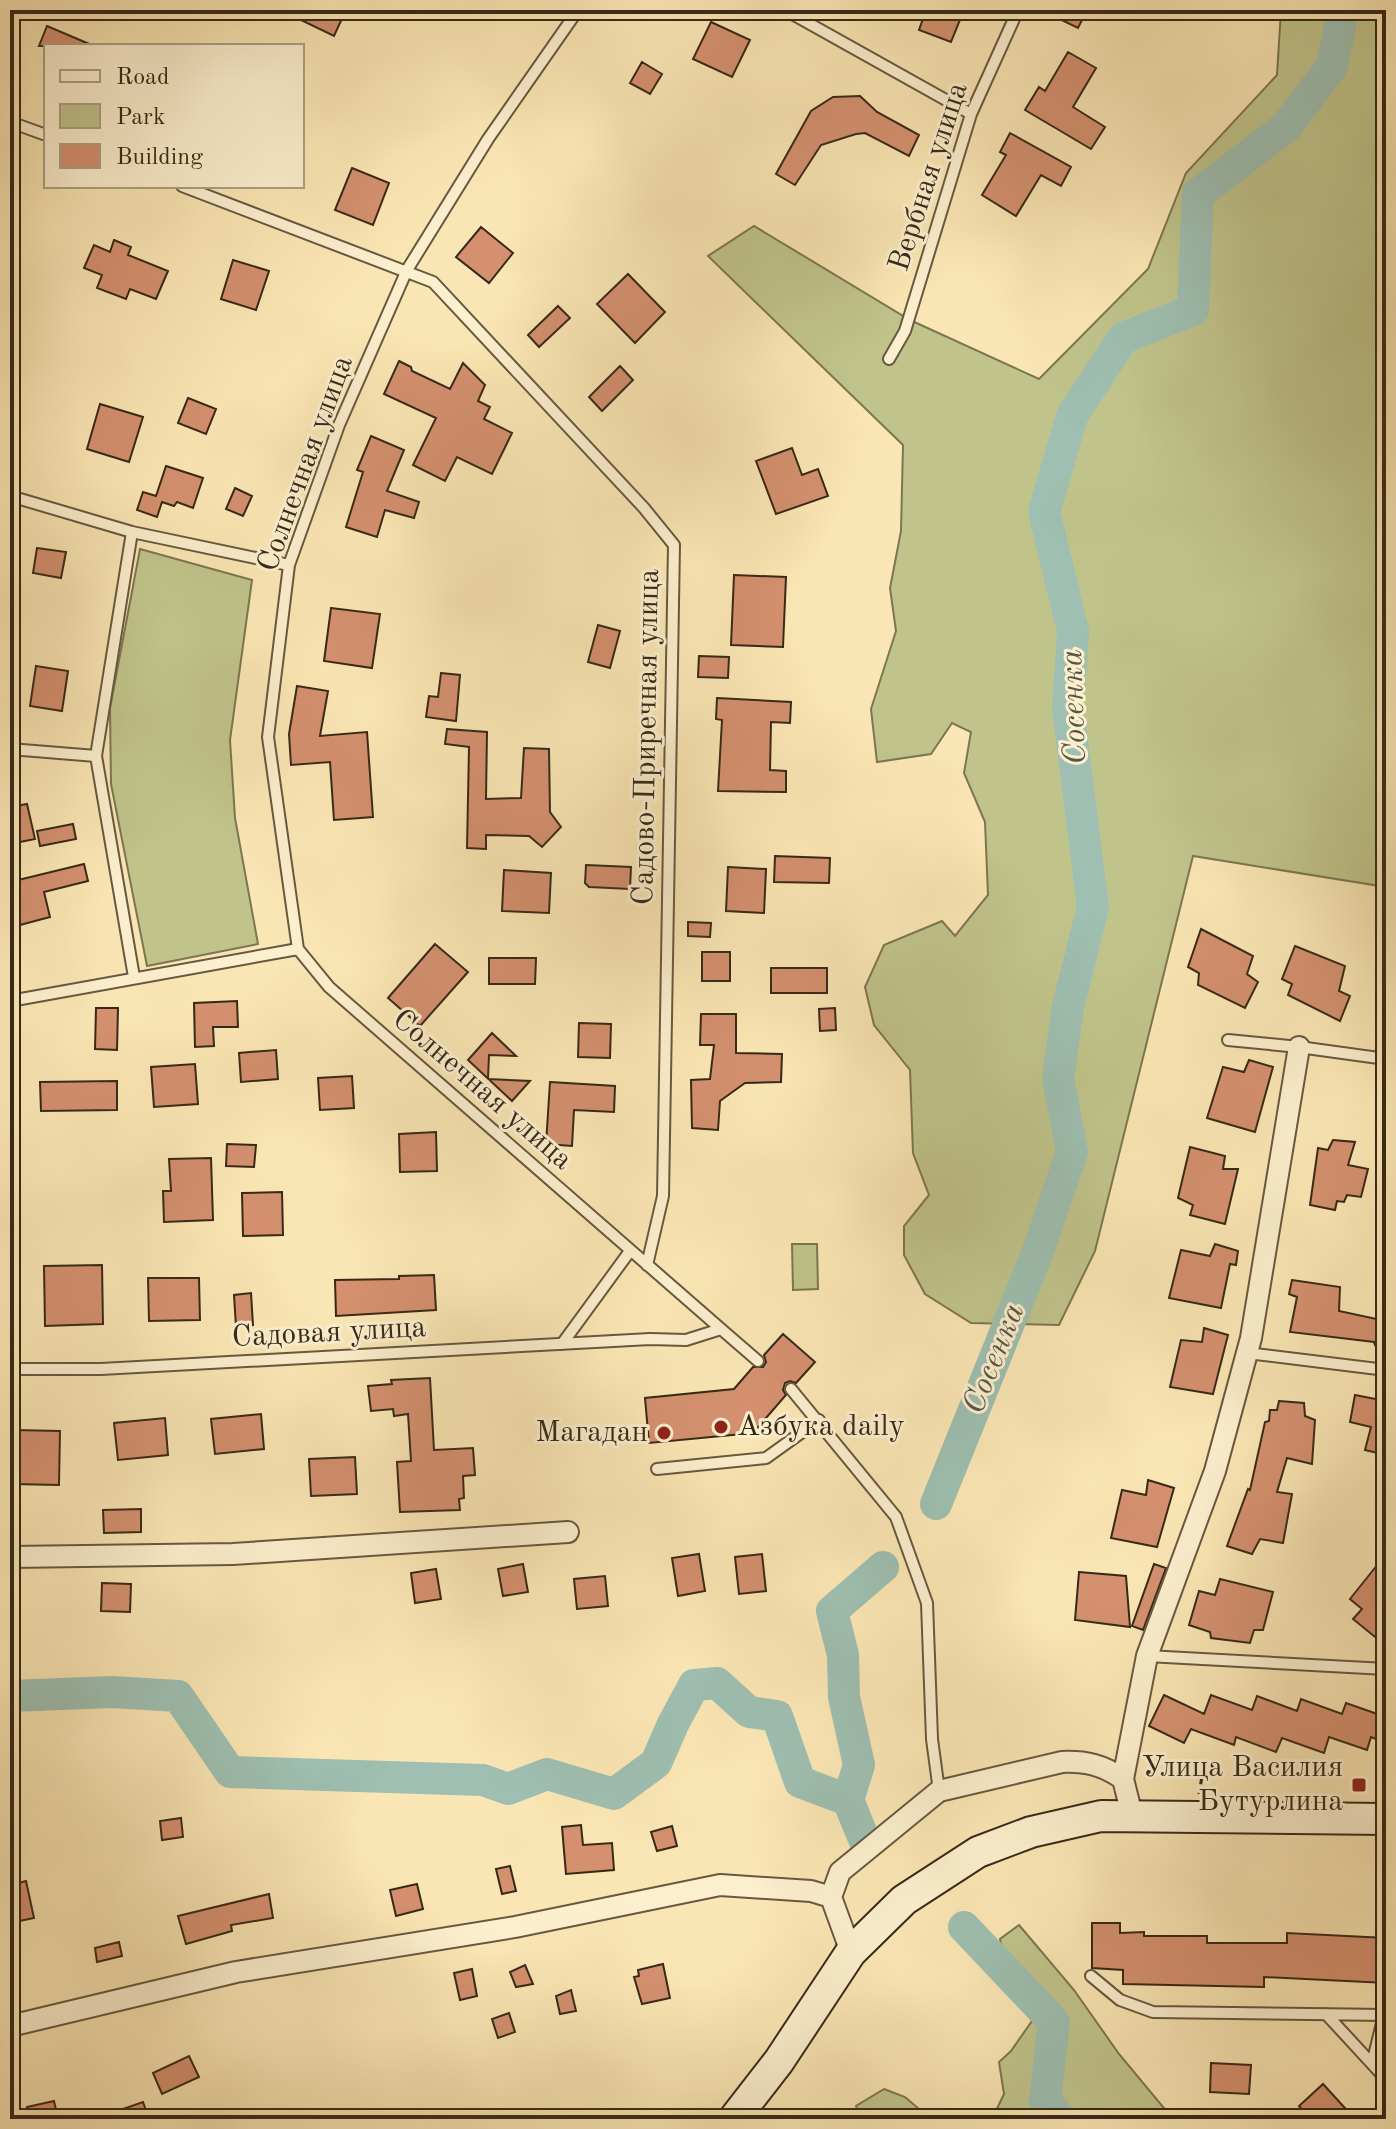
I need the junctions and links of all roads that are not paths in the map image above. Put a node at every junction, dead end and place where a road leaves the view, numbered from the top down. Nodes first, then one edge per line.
1 (578, 10) edge
2 (785, 10) edge
3 (1018, 10) edge
4 (971, 114) junction
5 (10, 122) edge
6 (44, 134) edge
7 (187, 188) edge
8 (407, 270) junction
9 (889, 359) dead end
10 (10, 496) edge
11 (132, 532) junction
12 (289, 565) junction
13 (10, 749) edge
14 (96, 756) junction
15 (298, 949) junction
16 (134, 977) junction
17 (10, 1001) edge
18 (1228, 1040) dead end
19 (1299, 1047) junction
20 (1386, 1059) edge
21 (630, 1251) junction
22 (647, 1265) junction
23 (721, 1329) junction
24 (562, 1344) junction
25 (1247, 1353) junction
26 (758, 1361) dead end
27 (10, 1369) edge
28 (1386, 1370) edge
29 (791, 1389) dead end
30 (819, 1420) junction
31 (657, 1469) dead end
32 (568, 1532) dead end
33 (10, 1557) edge
34 (1147, 1656) junction
35 (1386, 1669) edge
36 (1123, 1779) junction
37 (939, 1791) junction
38 (1132, 1815) junction
39 (1386, 1819) edge
40 (831, 1897) junction
41 (851, 1952) junction
42 (1091, 1976) dead end
43 (1326, 2014) junction
44 (1385, 2015) edge
45 (10, 2026) edge
46 (1372, 2064) junction
47 (1386, 2079) edge
48 (734, 2119) edge

1 - 8 lane, Солнечная улица
2 - 4 lane
3 - 4 lane, Вербная улица
4 - 9 lane, Вербная улица
5 - 6 lane
7 - 8 lane, Садово-Приречная улица
8 - 12 lane, Солнечная улица
8 - 22 lane, Садово-Приречная улица
10 - 11 lane
11 - 12 lane
11 - 14 lane
12 - 15 lane, Солнечная улица
13 - 14 lane
14 - 16 lane
15 - 16 lane
15 - 21 lane, Солнечная улица
16 - 17 lane
18 - 19 lane
19 - 20 lane
19 - 25 street
21 - 22 lane, Солнечная улица
21 - 24 lane
22 - 23 lane, Солнечная улица
23 - 24 lane, Садовая улица
23 - 26 lane, Солнечная улица
24 - 27 lane, Садовая улица
25 - 28 lane
25 - 34 street
29 - 30 lane
30 - 31 lane
30 - 37 lane
32 - 33 street
34 - 35 lane
34 - 36 street
36 - 37 street
36 - 38 street
37 - 40 street
38 - 39 main road
38 - 41 main road
40 - 41 street
40 - 45 street
41 - 48 main road
42 - 43 lane
43 - 44 lane
43 - 46 lane
44 - 46 lane
46 - 47 lane

